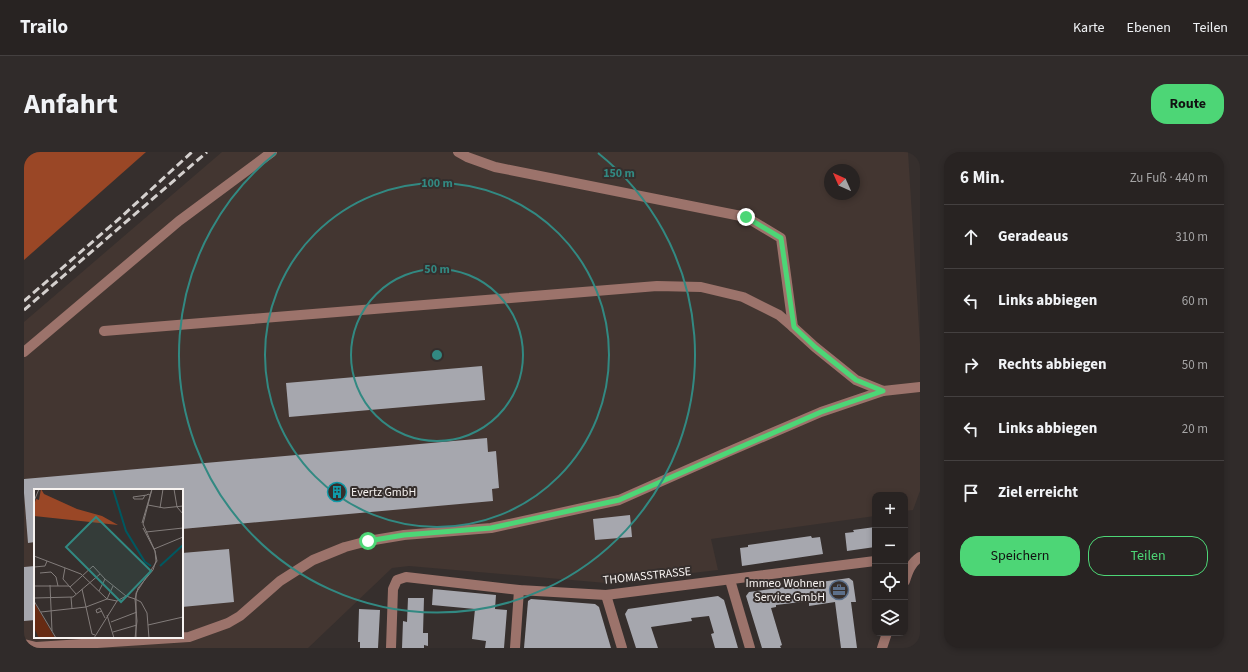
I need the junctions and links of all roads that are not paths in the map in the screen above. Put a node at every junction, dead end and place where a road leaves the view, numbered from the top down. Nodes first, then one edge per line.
1 (272, 152) edge
2 (458, 152) edge
3 (794, 327) junction
4 (104, 331) dead end
5 (24, 352) edge
6 (920, 387) edge
7 (883, 391) junction
8 (913, 558) edge
9 (872, 561) edge
10 (908, 572) edge
11 (730, 580) junction
12 (519, 590) junction
13 (606, 595) junction
14 (886, 636) edge
15 (183, 637) edge
16 (174, 638) edge
17 (24, 644) edge
18 (391, 648) edge
19 (515, 648) edge
20 (622, 648) edge
21 (750, 648) edge
22 (882, 648) edge

1 - 5 street
2 - 3 street
3 - 4 street
3 - 7 street
6 - 7 street
7 - 15 street
8 - 10 street
9 - 11 street, THOMASSTRASSE
11 - 13 street, THOMASSTRASSE
11 - 21 street
12 - 13 street, THOMASSTRASSE
12 - 18 street, THOMASSTRASSE
12 - 19 street
13 - 20 street
14 - 22 street
16 - 17 street

